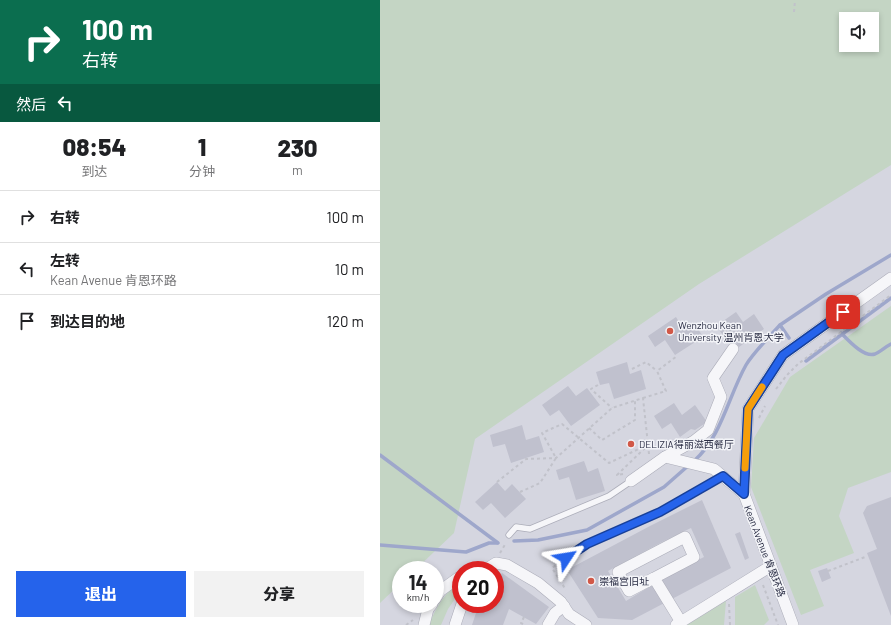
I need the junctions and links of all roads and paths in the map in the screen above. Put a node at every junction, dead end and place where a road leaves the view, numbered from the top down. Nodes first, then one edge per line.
1 (795, 0) edge
2 (794, 12) dead end
3 (891, 278) edge
4 (891, 295) edge
5 (733, 349) dead end
6 (677, 356) dead end
7 (632, 369) dead end
8 (657, 371) junction
9 (598, 386) dead end
10 (773, 394) dead end
11 (643, 398) junction
12 (768, 400) dead end
13 (635, 401) junction
14 (612, 408) junction
15 (759, 419) dead end
16 (589, 428) junction
17 (578, 438) junction
18 (648, 445) junction
19 (666, 457) junction
20 (556, 458) junction
21 (650, 467) junction
22 (723, 476) junction
23 (631, 481) joint
24 (497, 482) dead end
25 (520, 492) dead end
26 (744, 494) junction
27 (509, 535) joint
28 (864, 557) dead end
29 (566, 558) joint
30 (497, 561) edge
31 (504, 564) edge
32 (771, 566) junction
33 (828, 571) dead end
34 (759, 574) junction
35 (654, 578) junction
36 (729, 592) junction
37 (568, 594) dead end
38 (564, 606) junction
39 (427, 613) edge
40 (459, 613) edge
41 (524, 617) dead end
42 (678, 624) edge
43 (777, 624) edge
44 (424, 625) edge
45 (455, 625) edge
46 (525, 625) edge
47 (548, 625) edge
48 (586, 625) edge
49 (730, 625) edge
50 (774, 625) edge
51 (793, 625) edge

1 - 2 path
3 - 26 street, Kean Avenue 肯恩环路
4 - 10 path
5 - 19 street
6 - 8 path
7 - 8 path
8 - 11 path
9 - 14 path
11 - 13 path
11 - 18 path
12 - 15 path
13 - 14 path
13 - 16 path
14 - 16 path
16 - 17 path
17 - 18 path
17 - 20 path
17 - 20 path
18 - 21 path
19 - 21 street
19 - 22 street
20 - 24 path
20 - 25 path
21 - 23 street
22 - 26 street
22 - 29 lane
23 - 27 lane
26 - 32 street, Kean Avenue 肯恩环路
27 - 30 path
28 - 33 path
29 - 37 path
31 - 38 street
32 - 34 street
32 - 51 street, Kean Avenue 肯恩环路
34 - 36 street
34 - 43 path
35 - 35 street
35 - 42 street
36 - 42 street
36 - 49 path
38 - 47 street
38 - 48 street
39 - 44 street
40 - 45 street
41 - 46 path
43 - 50 path

